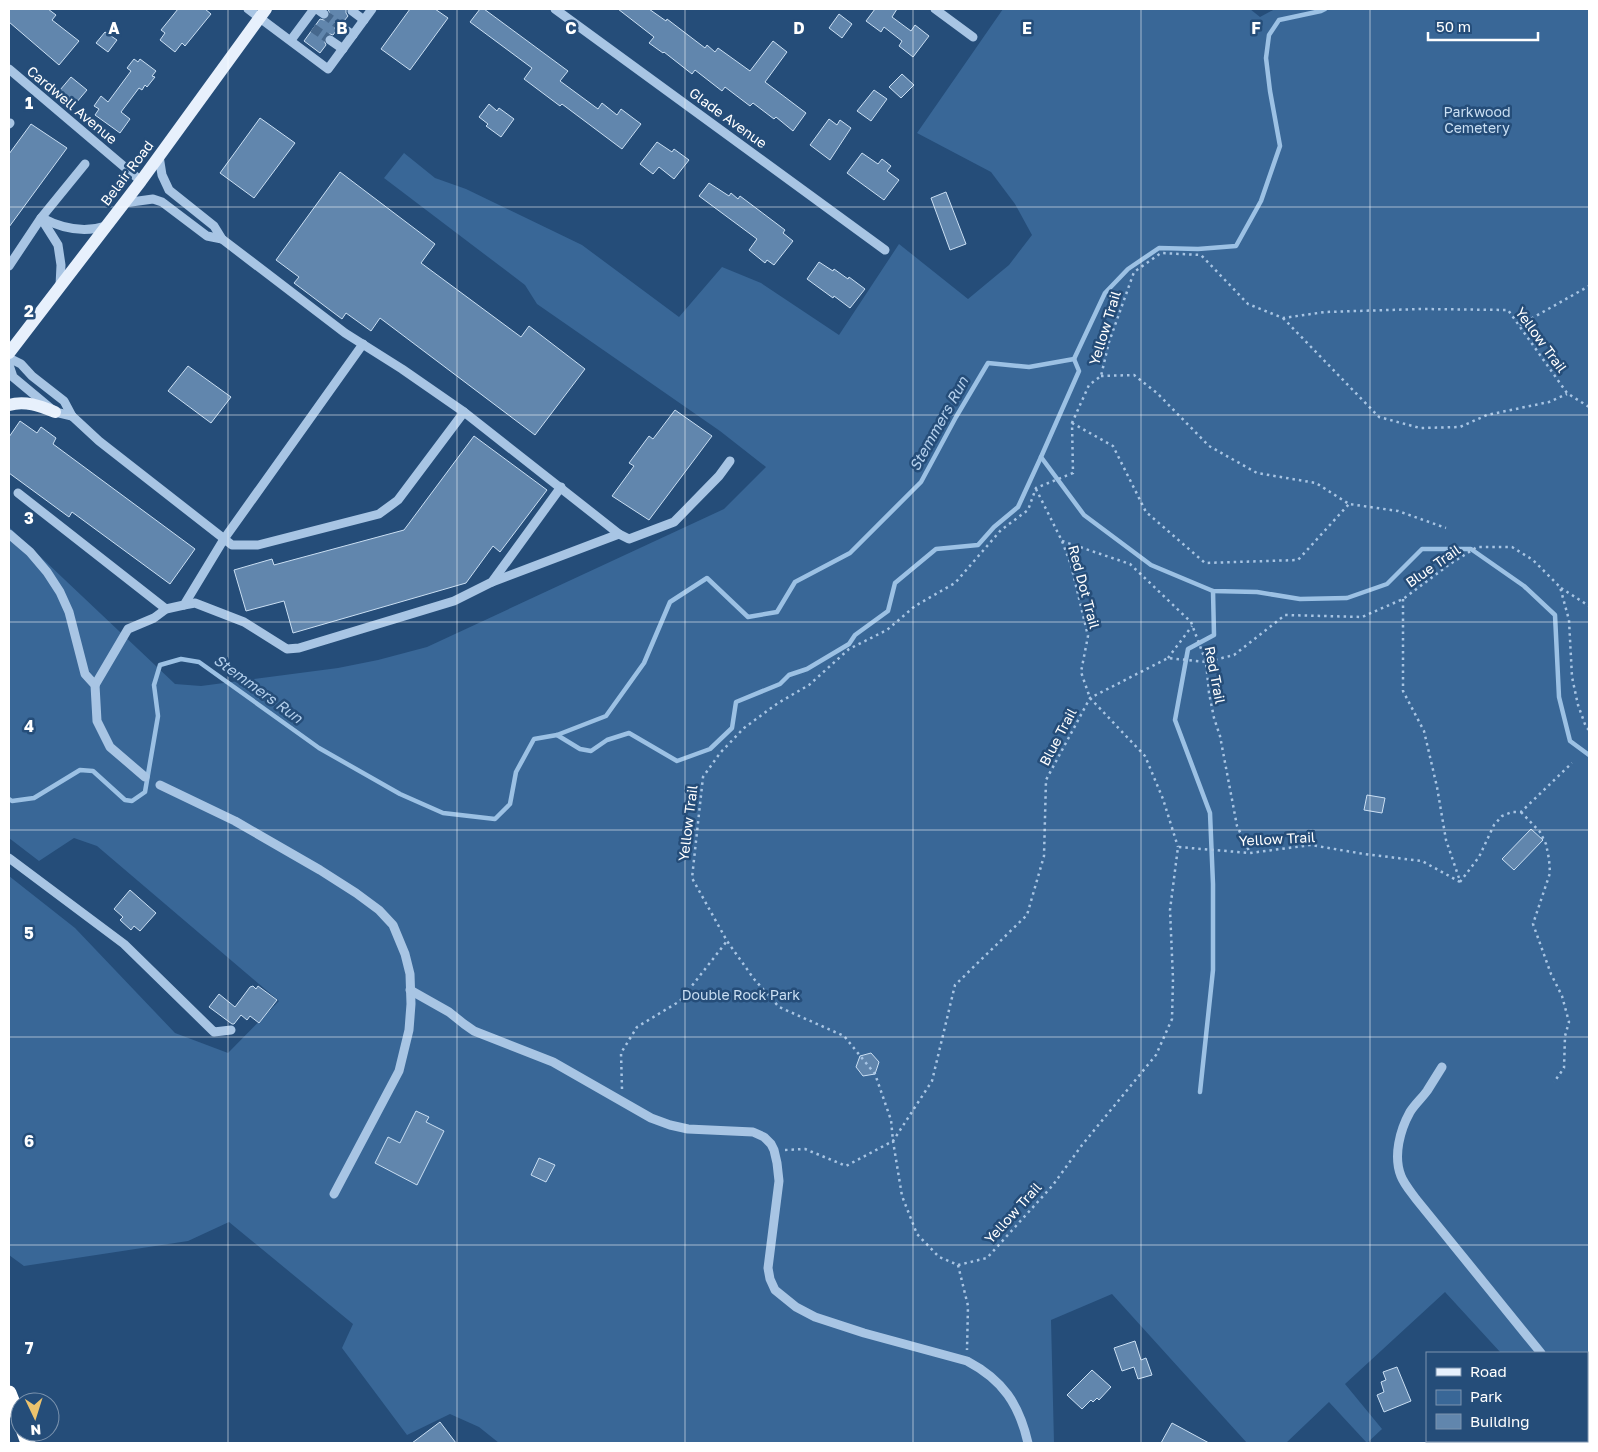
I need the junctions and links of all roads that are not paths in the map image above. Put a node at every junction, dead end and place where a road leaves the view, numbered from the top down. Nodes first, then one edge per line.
1 (248, 9) edge
2 (372, 9) edge
3 (555, 9) edge
4 (935, 9) edge
5 (318, 11) edge
6 (352, 11) dead end
7 (263, 14) edge
8 (364, 20) junction
9 (304, 22) junction
10 (340, 26) tunnel mouth
11 (313, 28) tunnel mouth
12 (353, 35) junction
13 (973, 37) dead end
14 (291, 40) junction
15 (330, 40) tunnel mouth
16 (342, 49) junction
17 (9, 69) edge
18 (160, 156) junction
19 (85, 164) dead end
20 (141, 181) junction
21 (124, 202) junction
22 (42, 218) junction
23 (107, 226) junction
24 (222, 239) junction
25 (884, 250) dead end
26 (9, 266) edge
27 (60, 286) junction
28 (363, 344) junction
29 (9, 353) edge
30 (9, 358) edge
31 (9, 365) edge
32 (9, 405) edge
33 (55, 412) junction
34 (464, 412) junction
35 (72, 416) junction
36 (730, 461) dead end
37 (561, 487) junction
38 (18, 493) dead end
39 (9, 534) edge
40 (619, 534) junction
41 (224, 539) junction
42 (492, 582) junction
43 (184, 605) junction
44 (166, 609) junction
45 (95, 685) junction
46 (145, 777) dead end
47 (160, 785) dead end
48 (9, 858) edge
49 (410, 990) junction
50 (232, 1030) dead end
51 (1442, 1068) dead end
52 (334, 1194) dead end
53 (1540, 1352) edge
54 (1028, 1443) edge

1 - 7 street
2 - 8 street
3 - 25 street, Glade Avenue
4 - 13 street
5 - 9 street
6 - 8 street
7 - 14 street
7 - 18 main road, Belair Road
8 - 12 street
9 - 11 street
9 - 14 street
10 - 12 street
12 - 16 street
14 - 16 street
15 - 16 street
17 - 20 street, Cardwell Avenue
18 - 20 main road, Belair Road
18 - 24 street
19 - 22 street
20 - 21 main road, Belair Road
21 - 23 main road, Belair Road
21 - 24 street
22 - 23 street
22 - 26 street
22 - 27 street
23 - 27 main road, Belair Road
24 - 28 street
27 - 29 main road, Belair Road
28 - 34 street
28 - 41 street
30 - 35 street
31 - 33 street
32 - 33 main road
33 - 35 street
34 - 37 street
34 - 41 street
35 - 41 street
36 - 40 street
37 - 40 street
37 - 42 street
38 - 44 street
39 - 45 street
40 - 42 street
41 - 43 street
42 - 43 street
43 - 44 street
44 - 45 street
45 - 46 street
47 - 49 street
48 - 50 street
49 - 52 street
49 - 54 street
51 - 53 street

